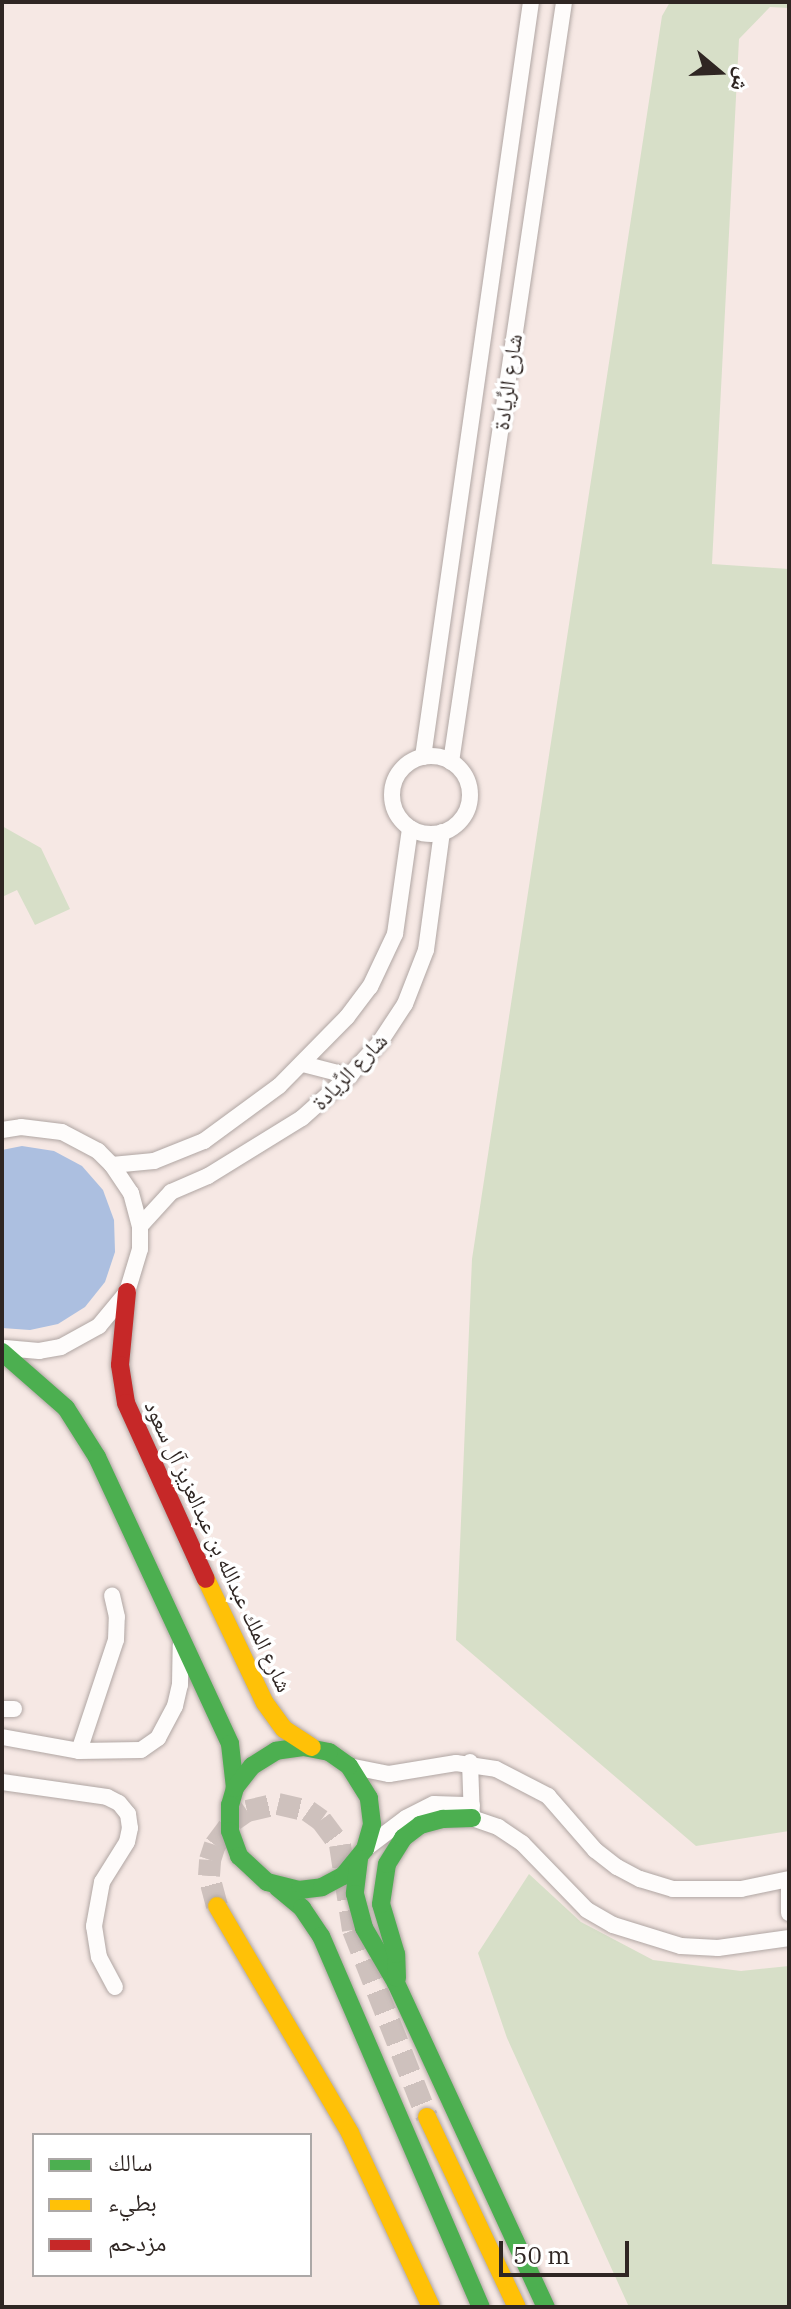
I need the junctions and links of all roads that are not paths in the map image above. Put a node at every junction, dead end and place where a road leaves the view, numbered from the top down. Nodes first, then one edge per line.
1 (531, 2) edge
2 (564, 2) edge
3 (423, 757) junction
4 (451, 762) junction
5 (410, 828) junction
6 (442, 832) junction
7 (303, 1064) junction
8 (349, 1076) junction
9 (2, 1130) edge
10 (112, 1165) junction
11 (140, 1226) junction
12 (127, 1292) junction
13 (2, 1350) edge
14 (112, 1596) dead end
15 (181, 1641) junction
16 (2, 1737) edge
17 (317, 1748) junction
18 (79, 1751) junction
19 (470, 1762) junction
20 (349, 1766) junction
21 (2, 1782) edge
22 (235, 1788) junction
23 (472, 1812) junction
24 (362, 1854) junction
25 (789, 1879) edge
26 (276, 1886) junction
27 (789, 1887) edge
28 (217, 1906) tunnel mouth
29 (789, 1913) edge
30 (789, 1938) edge
31 (396, 1983) junction
32 (115, 1987) dead end
33 (427, 2117) tunnel mouth
34 (431, 2307) edge
35 (481, 2307) edge
36 (517, 2307) edge
37 (546, 2307) edge

1 - 3 street, شارع الرِّيادة
2 - 4 street, شارع الرِّيادة
3 - 4 street
3 - 5 street
4 - 6 street
5 - 6 street
5 - 7 street, شارع الرِّيادة
6 - 8 street, شارع الرِّيادة
7 - 8 street
7 - 10 street, شارع الرِّيادة
8 - 11 street, شارع الرِّيادة
9 - 10 street
10 - 11 street
11 - 12 street
12 - 13 street
12 - 17 street, شارع الملك عبدالله بن عبدالعزيز آل سعود
13 - 15 street
14 - 18 street
15 - 18 street
15 - 22 street
16 - 18 street
17 - 20 street
17 - 22 street
19 - 20 street
19 - 23 street
19 - 25 street
20 - 24 street
21 - 32 street
22 - 26 street
23 - 24 street
23 - 30 street
23 - 31 street
24 - 26 street
24 - 31 street
26 - 35 street
27 - 29 street
28 - 34 street
31 - 37 street
33 - 36 street

